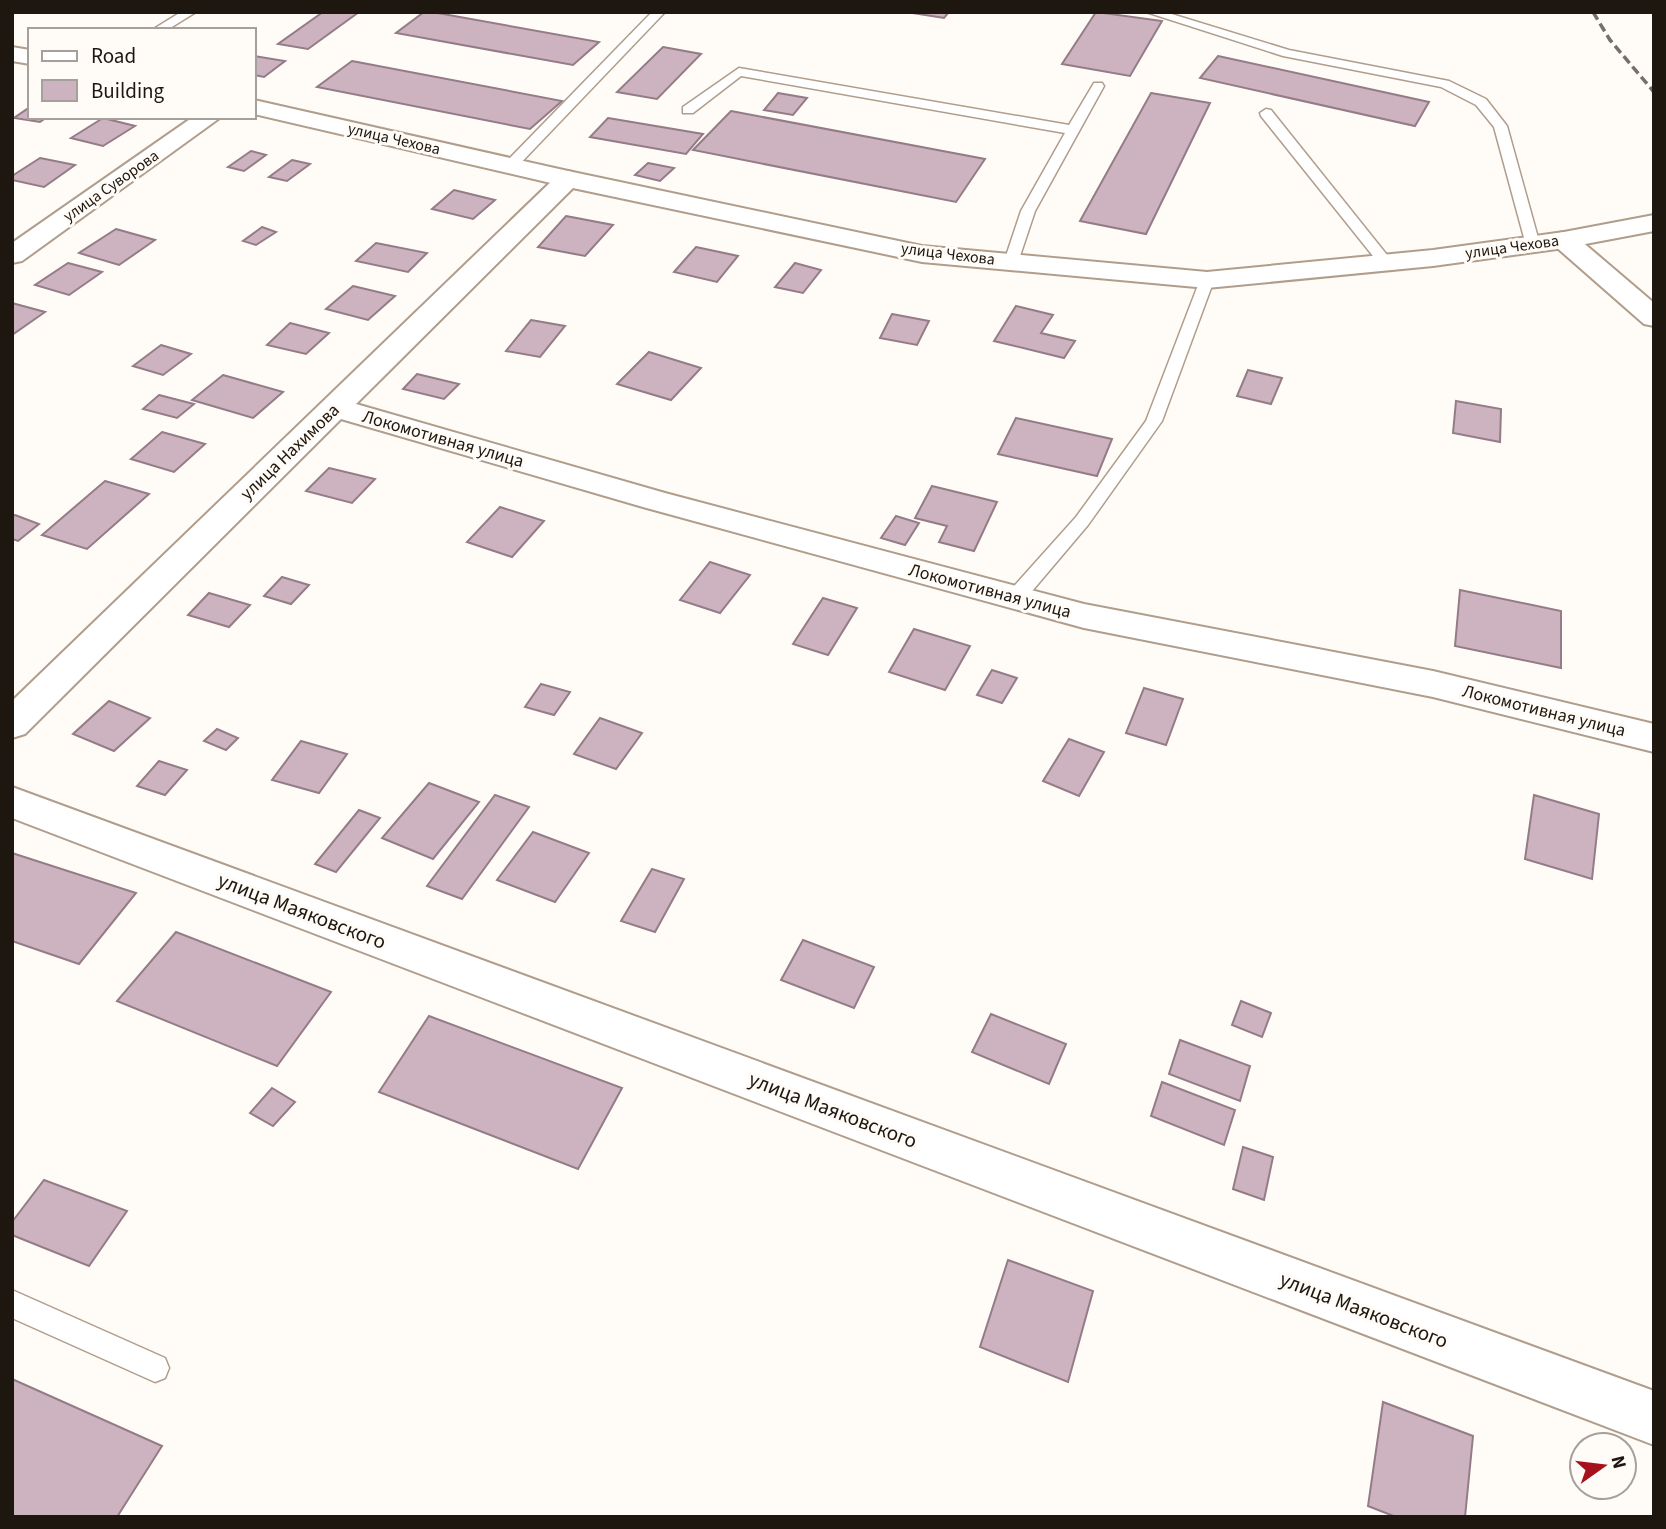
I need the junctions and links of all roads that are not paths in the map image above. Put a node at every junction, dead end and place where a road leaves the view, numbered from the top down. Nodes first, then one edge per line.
1 (190, 12) edge
2 (659, 12) edge
3 (1152, 12) edge
4 (162, 28) edge
5 (1098, 86) dead end
6 (256, 107) edge
7 (688, 110) dead end
8 (1266, 113) dead end
9 (206, 119) edge
10 (1073, 130) junction
11 (510, 166) junction
12 (568, 179) junction
13 (1654, 223) edge
14 (1564, 240) junction
15 (1533, 245) junction
16 (12, 255) edge
17 (1011, 262) junction
18 (1386, 262) junction
19 (1207, 280) junction
20 (1654, 318) edge
21 (335, 408) junction
22 (1015, 598) junction
23 (12, 724) edge
24 (1654, 738) edge
25 (12, 803) edge
26 (12, 1304) edge
27 (155, 1368) dead end
28 (1654, 1418) edge

1 - 4 lane
2 - 11 lane
3 - 15 lane
5 - 10 lane
6 - 11 street, улица Чехова
7 - 10 lane
8 - 18 lane
9 - 16 street, улица Суворова
10 - 17 lane
11 - 12 street, улица Чехова
12 - 17 street, улица Чехова
12 - 21 street, улица Нахимова
13 - 14 street, улица Чехова
14 - 15 street, улица Чехова
14 - 20 street
15 - 18 street, улица Чехова
17 - 19 street, улица Чехова
18 - 19 street, улица Чехова
19 - 22 lane
21 - 22 street, Локомотивная улица
21 - 23 street, улица Нахимова
22 - 24 street, Локомотивная улица
25 - 28 street, улица Маяковского
26 - 27 lane

